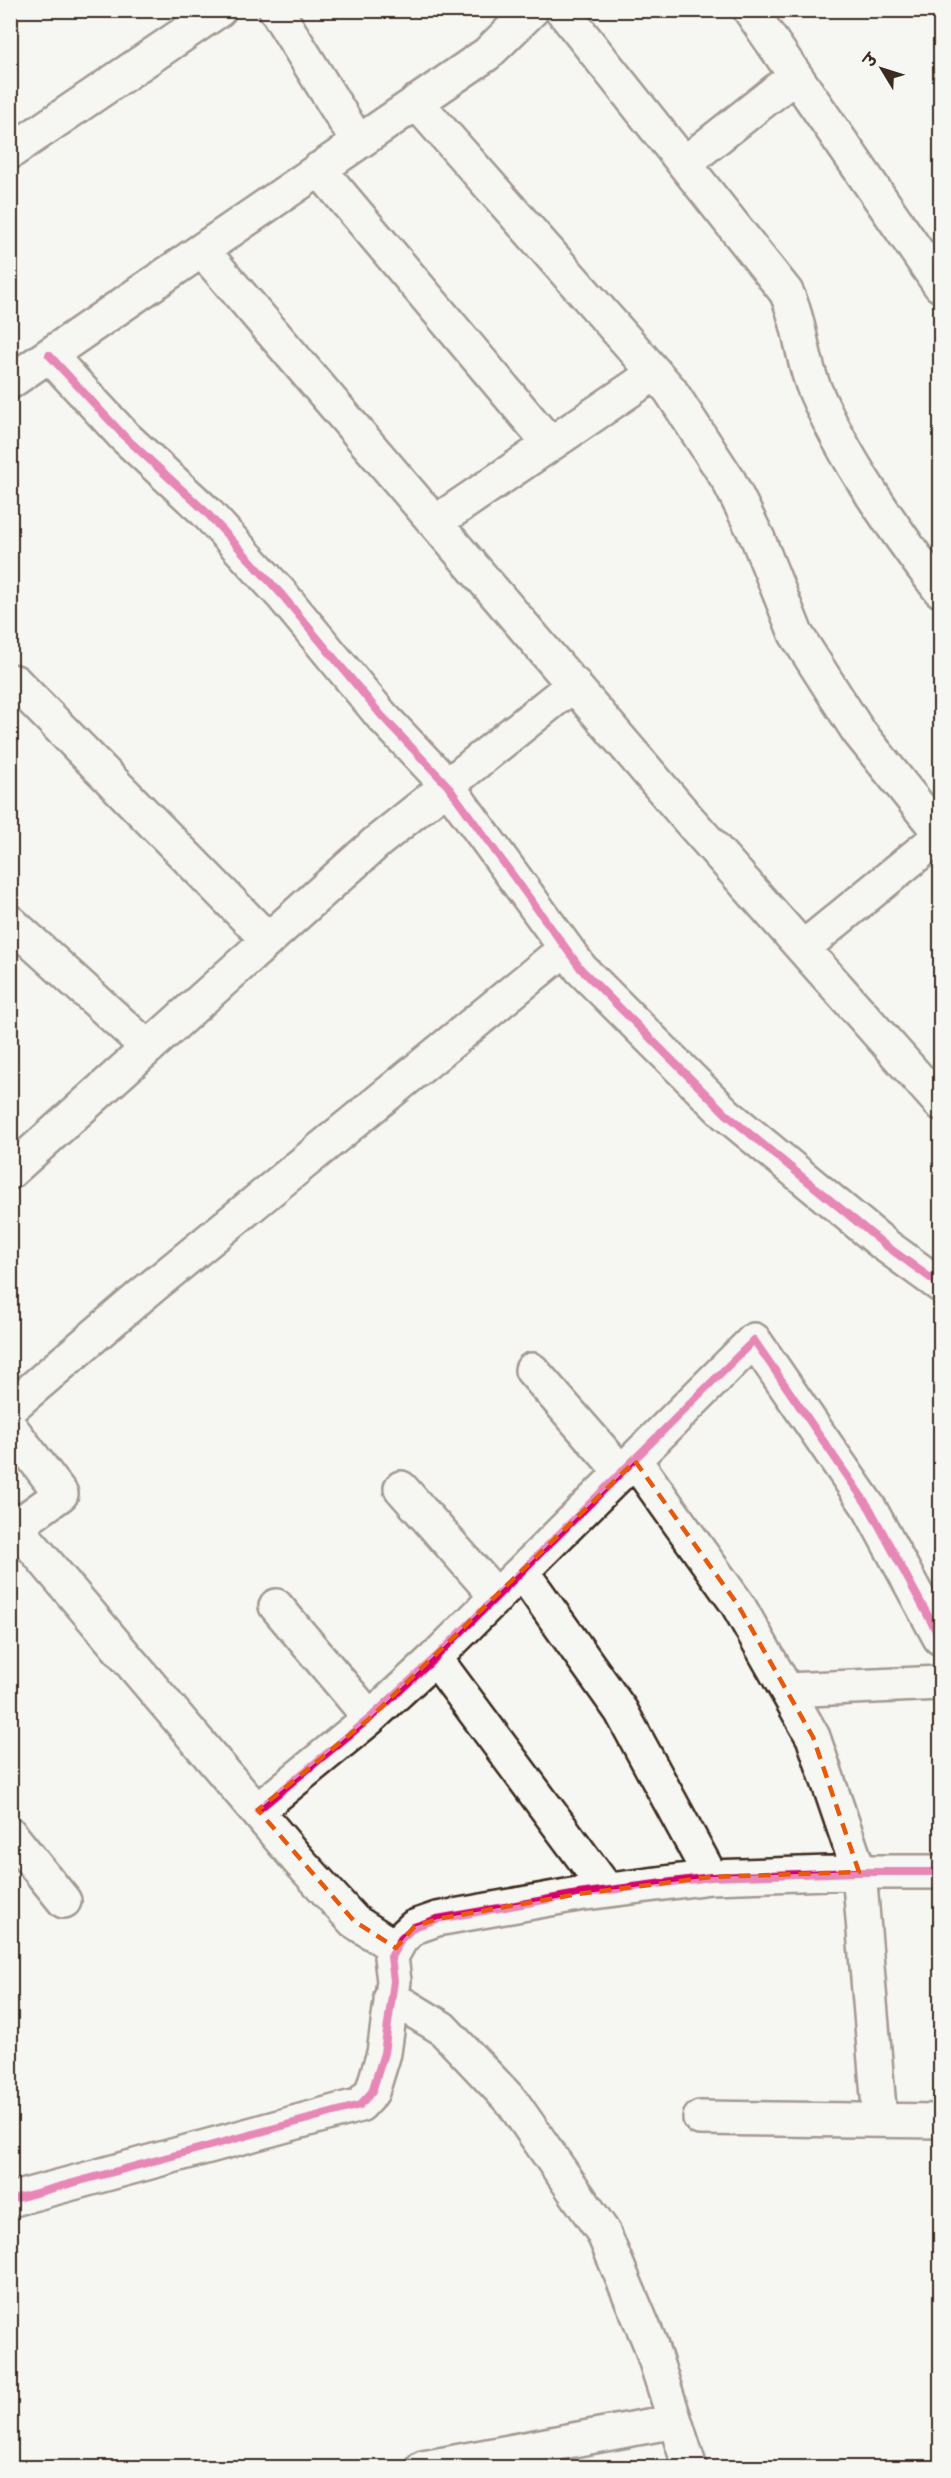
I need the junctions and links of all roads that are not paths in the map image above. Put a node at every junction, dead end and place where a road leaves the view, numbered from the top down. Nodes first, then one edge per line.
1 (219, 10) edge
2 (276, 10) edge
3 (532, 10) edge
4 (562, 10) edge
5 (750, 10) edge
6 (795, 76) junction
7 (416, 102) junction
8 (358, 142) junction
9 (10, 152) edge
10 (685, 163) junction
11 (319, 169) junction
12 (202, 250) junction
13 (940, 285) edge
14 (49, 355) junction
15 (655, 373) junction
16 (10, 382) edge
17 (550, 444) junction
18 (436, 522) junction
19 (940, 590) edge
20 (10, 681) edge
21 (574, 684) junction
22 (447, 785) junction
23 (940, 834) edge
24 (10, 922) edge
25 (268, 940) junction
26 (566, 948) junction
27 (803, 948) junction
28 (148, 1048) junction
29 (940, 1103) edge
30 (10, 1172) edge
31 (940, 1285) edge
32 (532, 1370) dead end
33 (10, 1408) edge
34 (10, 1427) edge
35 (629, 1467) junction
36 (400, 1488) dead end
37 (13, 1529) edge
38 (523, 1573) junction
39 (497, 1597) junction
40 (276, 1605) dead end
41 (940, 1638) edge
42 (435, 1658) junction
43 (940, 1683) edge
44 (787, 1690) junction
45 (370, 1718) junction
46 (258, 1810) junction
47 (10, 1834) edge
48 (859, 1872) junction
49 (940, 1872) edge
50 (711, 1877) junction
51 (607, 1890) junction
52 (64, 1901) dead end
53 (396, 1948) junction
54 (391, 1997) junction
55 (700, 2118) dead end
56 (880, 2120) junction
57 (940, 2121) edge
58 (10, 2200) edge
59 (675, 2421) junction
60 (423, 2468) edge
61 (690, 2468) edge

1 - 9 street
2 - 8 street
3 - 7 street
4 - 10 street
5 - 6 street
6 - 10 street
6 - 13 street
7 - 8 street
7 - 15 street
8 - 11 street
10 - 19 street
11 - 12 street
11 - 17 street
12 - 14 street
12 - 18 street
14 - 16 street
14 - 22 street
15 - 17 street
15 - 23 street
17 - 18 street
18 - 21 street
20 - 25 street
21 - 22 street
21 - 27 street
22 - 25 street
22 - 26 street
23 - 27 street
24 - 28 street
25 - 28 street
26 - 31 street
26 - 33 street
27 - 29 street
28 - 30 street
32 - 35 street
34 - 37 street
35 - 38 street
35 - 41 street
35 - 44 street
36 - 39 street
37 - 46 street
38 - 39 street
38 - 50 street
39 - 42 street
40 - 45 street
42 - 45 street
42 - 51 street
43 - 44 street
44 - 48 street
45 - 46 street
46 - 53 street
47 - 52 street
48 - 49 street
48 - 50 street
48 - 56 street
50 - 51 street
51 - 53 street
53 - 54 street
54 - 58 street
54 - 59 street
55 - 56 street
56 - 57 street
59 - 60 street
59 - 61 street

